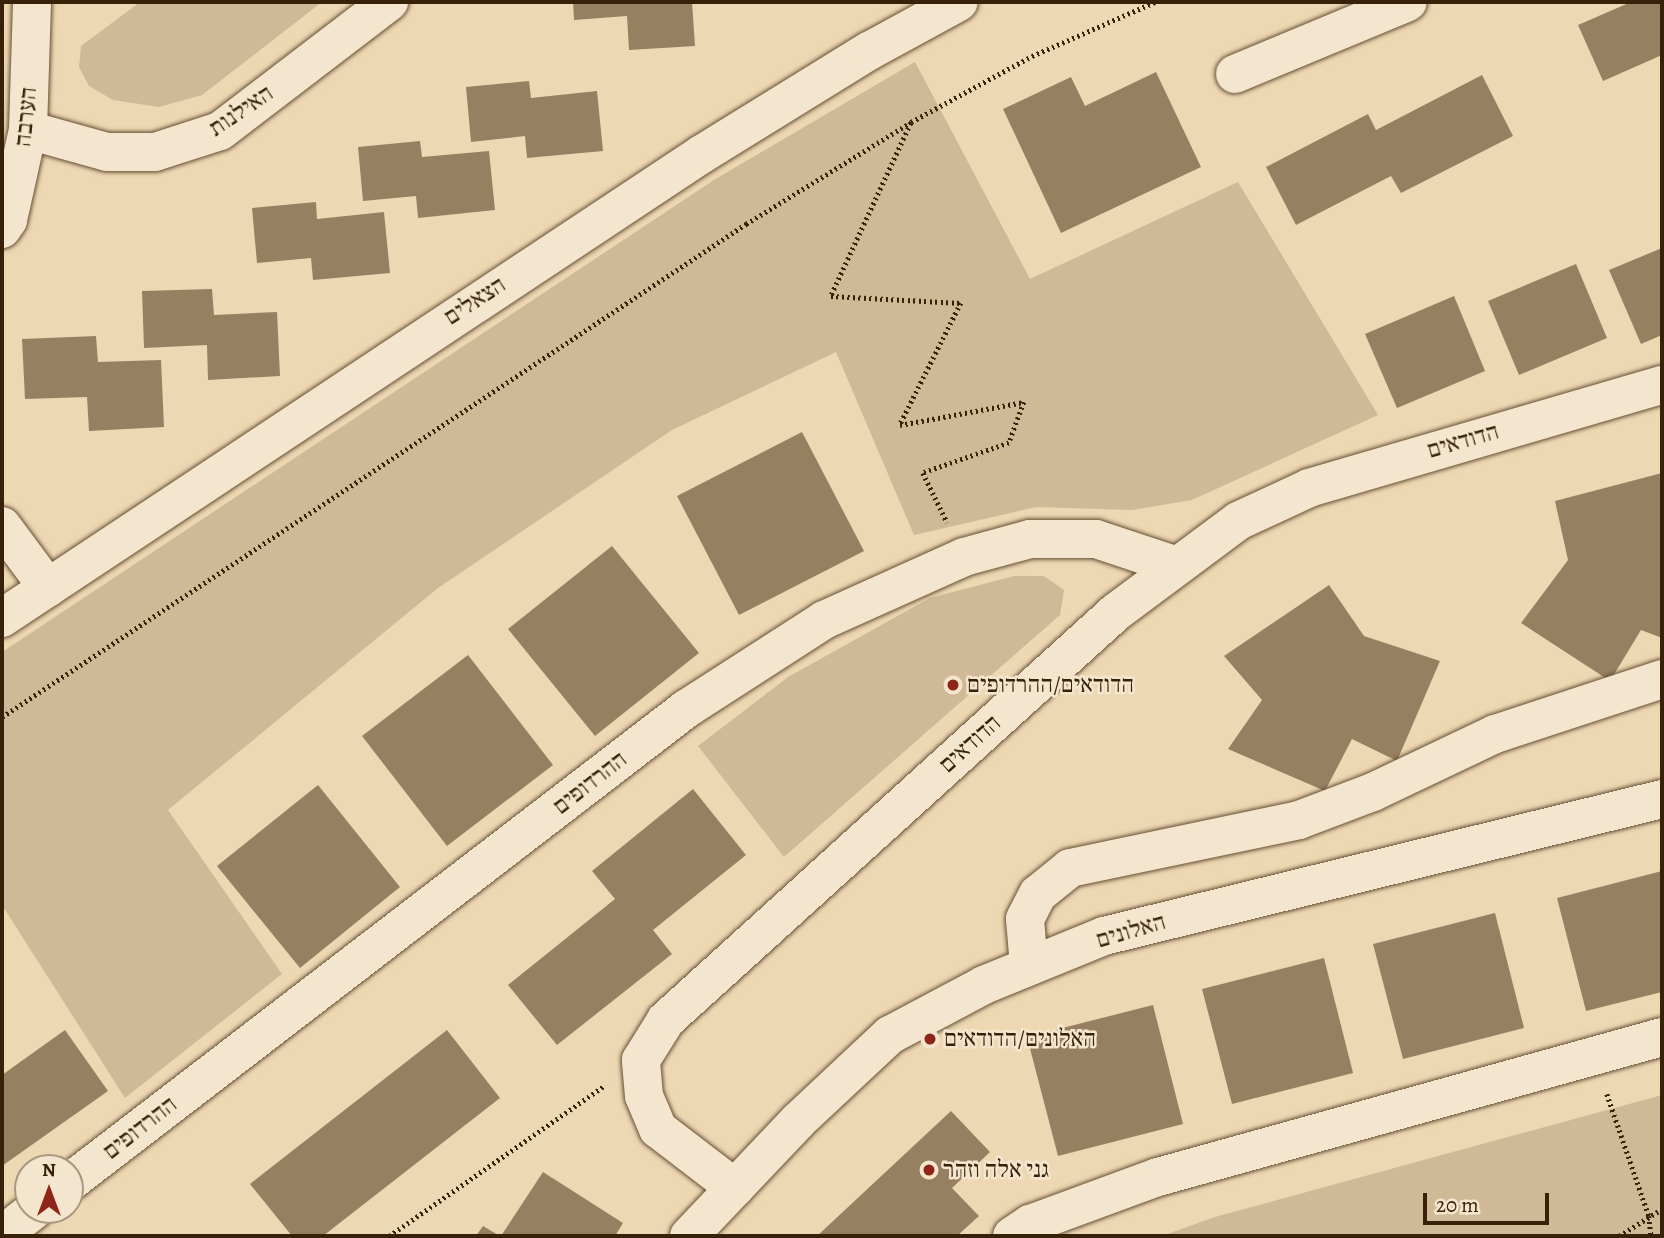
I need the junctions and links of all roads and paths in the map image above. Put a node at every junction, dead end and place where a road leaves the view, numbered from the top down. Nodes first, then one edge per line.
1 (32, 2) edge
2 (389, 2) edge
3 (959, 2) edge
4 (1155, 2) edge
5 (1408, 2) edge
6 (1236, 74) dead end
7 (911, 122) junction
8 (28, 130) junction
9 (2, 229) edge
10 (1662, 385) edge
11 (2, 526) edge
12 (964, 557) junction
13 (1174, 565) junction
14 (48, 588) junction
15 (2, 618) edge
16 (1662, 679) edge
17 (2, 717) edge
18 (1662, 799) edge
19 (1029, 967) junction
20 (1662, 1037) edge
21 (1593, 1055) junction
22 (641, 1060) junction
23 (84, 1171) edge
24 (736, 1188) junction
25 (1662, 1209) edge
26 (1649, 1216) junction
27 (16, 1224) edge
28 (2, 1235) edge
29 (389, 1236) edge
30 (689, 1236) edge
31 (1012, 1236) edge
32 (1619, 1236) edge
33 (1651, 1236) edge

1 - 8 street, הערבה
2 - 8 street, האילנות
3 - 14 street, הצאלים
4 - 7 path
5 - 6 street
7 - 12 path
7 - 17 path
8 - 9 street, הערבה
10 - 13 street, הדודאים
11 - 14 street
12 - 13 street, ההרדופים
12 - 23 street, ההרדופים
13 - 22 street, הדודאים
14 - 15 street, הצאלים
16 - 19 street
18 - 19 street, האלונים
19 - 24 street, האלונים
20 - 21 street
21 - 26 path
21 - 31 street
22 - 24 street
22 - 29 path
24 - 30 street, האלונים
25 - 26 path
26 - 32 path
26 - 33 path
27 - 28 street

